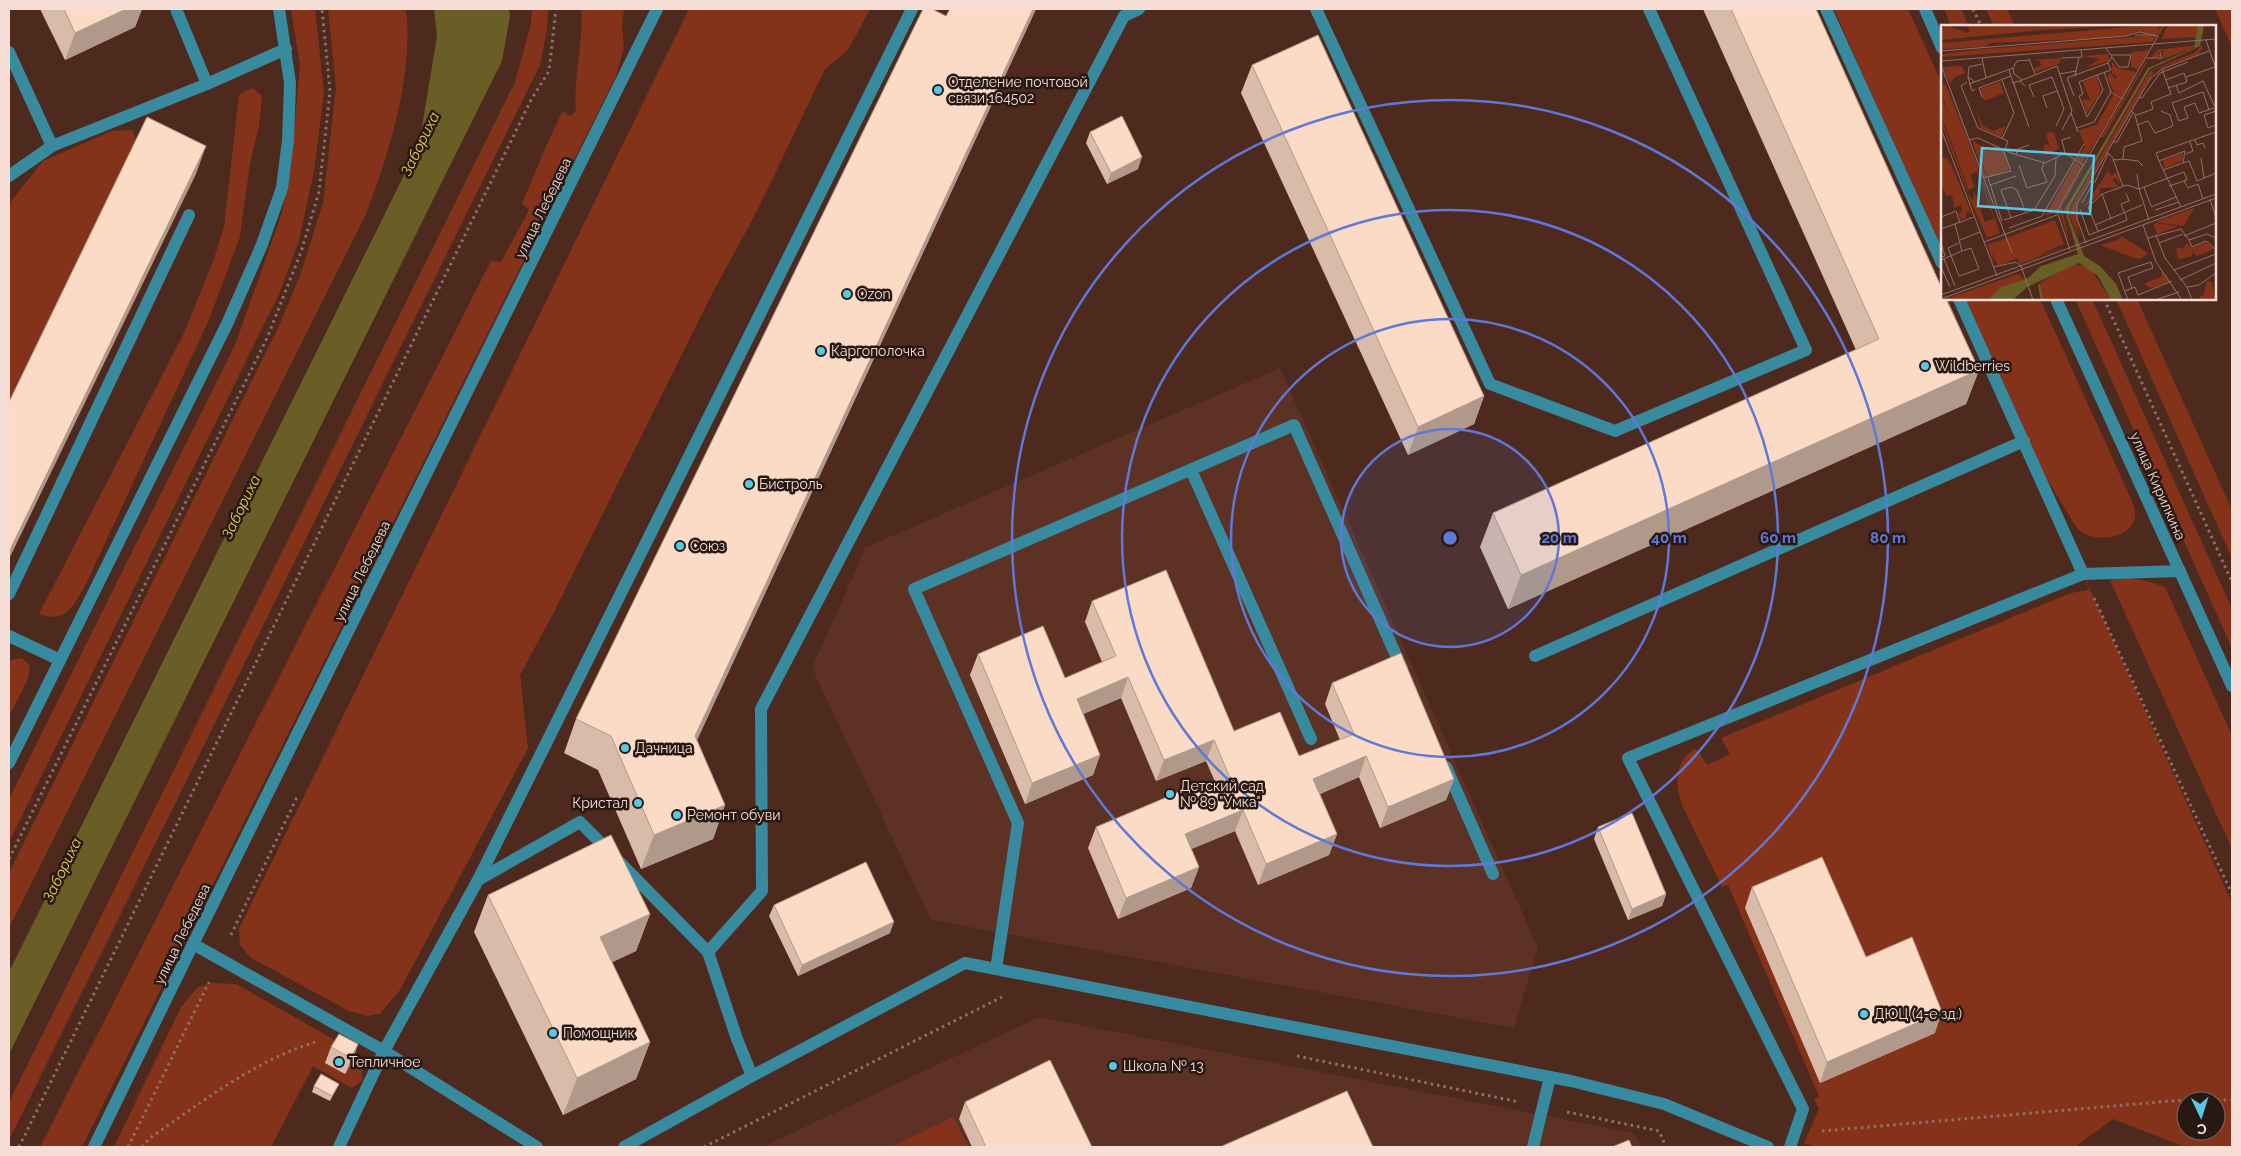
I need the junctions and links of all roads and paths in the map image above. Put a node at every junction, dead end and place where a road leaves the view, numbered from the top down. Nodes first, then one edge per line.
1 (176, 9) edge
2 (279, 9) edge
3 (322, 9) edge
4 (556, 9) edge
5 (657, 9) edge
6 (912, 9) edge
7 (1140, 9) edge
8 (1316, 9) edge
9 (1649, 9) edge
10 (1826, 9) edge
11 (1924, 9) edge
12 (1973, 9) edge
13 (1122, 12) edge
14 (1981, 25) edge
15 (1941, 46) edge
16 (286, 49) junction
17 (9, 52) edge
18 (207, 84) junction
19 (52, 146) junction
20 (9, 176) edge
21 (189, 215) edge
22 (1941, 261) edge
23 (1959, 300) edge
24 (2056, 300) edge
25 (2104, 300) edge
26 (2024, 441) junction
27 (1191, 470) junction
28 (2180, 571) junction
29 (2083, 574) junction
30 (2232, 582) edge
31 (9, 594) edge
32 (9, 636) edge
33 (1535, 656) dead end
34 (60, 660) junction
35 (1406, 676) edge
36 (2232, 686) edge
37 (1312, 739) dead end
38 (1442, 757) edge
39 (9, 763) edge
40 (9, 859) edge
41 (1493, 874) dead end
42 (478, 880) junction
43 (2232, 894) edge
44 (193, 944) junction
45 (708, 952) junction
46 (996, 969) junction
47 (1004, 996) dead end
48 (348, 1031) junction
49 (384, 1051) junction
50 (1293, 1055) dead end
51 (752, 1076) junction
52 (1550, 1077) junction
53 (2232, 1100) edge
54 (1543, 1107) junction
55 (1795, 1133) junction
56 (19, 1147) edge
57 (94, 1147) edge
58 (142, 1147) edge
59 (339, 1147) edge
60 (538, 1147) edge
61 (624, 1147) edge
62 (704, 1147) edge
63 (1533, 1147) edge
64 (1666, 1147) edge
65 (1768, 1147) edge
66 (1790, 1147) edge

1 - 18 street
2 - 16 street
3 - 40 path
4 - 56 path
5 - 44 street, улица Лебедева
6 - 42 street
7 - 13 street
8 - 9 street
10 - 22 street
11 - 15 street
12 - 14 path
13 - 45 street
16 - 18 street
16 - 34 street
17 - 19 street
18 - 19 street
19 - 20 street
21 - 31 street
23 - 26 street
24 - 28 street, улица Кирилкина
25 - 30 path
26 - 29 street
26 - 33 street
27 - 35 street
27 - 37 street
27 - 46 street
28 - 29 street
28 - 36 street, улица Кирилкина
29 - 43 path
29 - 55 street
32 - 34 street
34 - 39 street
38 - 41 street
42 - 45 street
42 - 49 street
44 - 48 street
44 - 57 street, улица Лебедева
45 - 51 street
46 - 51 street
46 - 52 street
47 - 62 path
48 - 49 street
48 - 58 path
49 - 59 street
49 - 60 street
50 - 54 path
51 - 61 street
52 - 54 street
52 - 65 street
53 - 55 path
54 - 63 street
54 - 64 path
55 - 66 street

